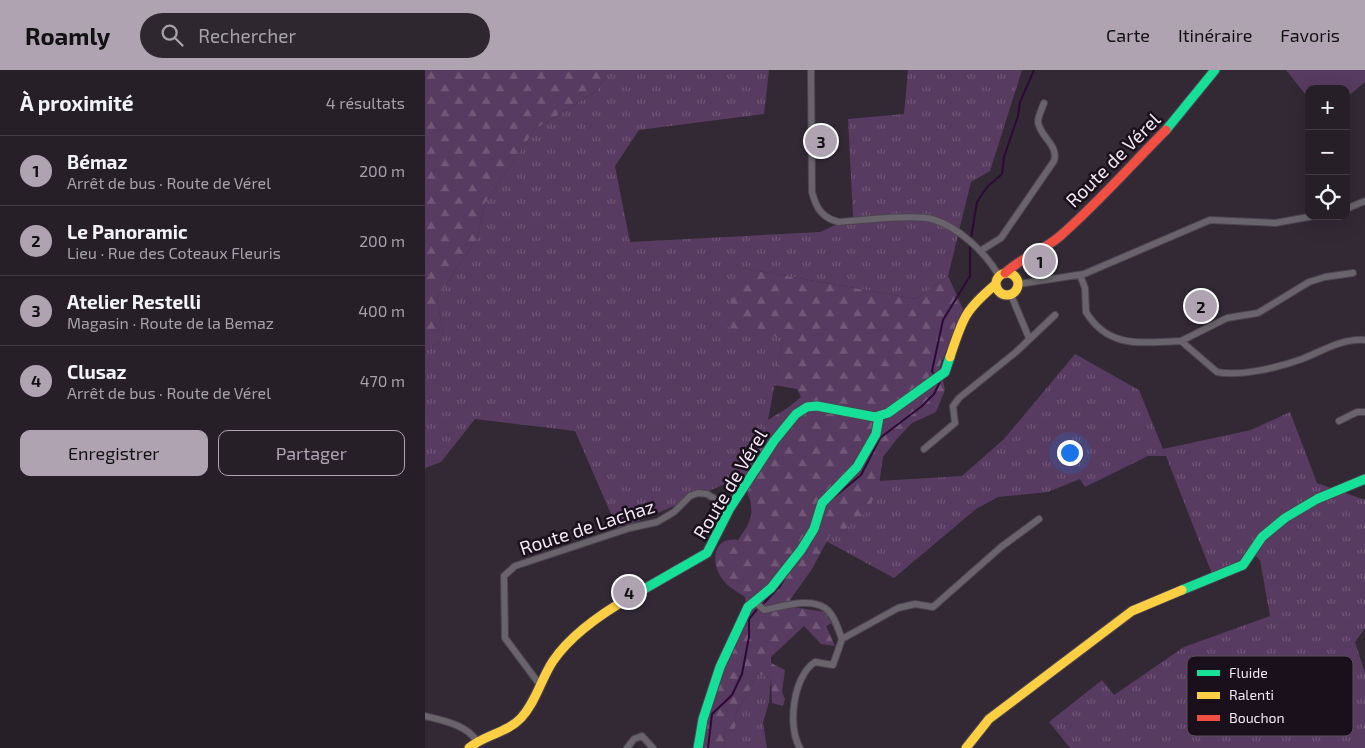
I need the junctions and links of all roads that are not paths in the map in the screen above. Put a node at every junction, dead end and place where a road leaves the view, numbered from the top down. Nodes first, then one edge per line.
1 (811, 70) edge
2 (1215, 70) edge
3 (1044, 103) dead end
4 (1365, 201) edge
5 (1350, 207) edge
6 (1305, 218) edge
7 (980, 251) junction
8 (1023, 261) junction
9 (1353, 274) dead end
10 (1080, 275) junction
11 (1000, 278) junction
12 (1017, 280) junction
13 (1001, 294) junction
14 (1011, 295) junction
15 (969, 310) junction
16 (1055, 315) dead end
17 (1029, 338) junction
18 (1365, 340) edge
19 (1181, 341) junction
20 (1365, 412) edge
21 (874, 417) junction
22 (1339, 421) dead end
23 (924, 449) dead end
24 (1365, 479) edge
25 (730, 508) junction
26 (1039, 518) dead end
27 (756, 603) junction
28 (842, 638) junction
29 (540, 685) junction
30 (425, 716) edge
31 (477, 741) junction
32 (469, 748) edge
33 (627, 748) edge
34 (653, 748) edge
35 (698, 748) edge
36 (800, 748) edge
37 (966, 748) edge

1 - 7 street
2 - 8 street, Route de Vérel
3 - 7 street
4 - 5 street
6 - 10 street
7 - 11 street
8 - 11 street, Route de Vérel
8 - 12 street
9 - 19 street
10 - 12 street
10 - 19 street
11 - 12 street
11 - 13 street
11 - 15 street, Route de Vérel
12 - 14 street
13 - 14 street
13 - 15 street
14 - 17 street
15 - 21 street, Route de Vérel
16 - 17 street
17 - 23 street
18 - 19 street
20 - 22 street
21 - 25 street, Route de Vérel
21 - 27 street
24 - 37 street
25 - 29 street, Route de Vérel
25 - 29 street, Route de Lachaz
26 - 28 street
27 - 28 street
27 - 35 street
28 - 36 street
29 - 31 street, Route de Vérel
30 - 31 street
31 - 32 street, Route de Vérel
33 - 34 street

